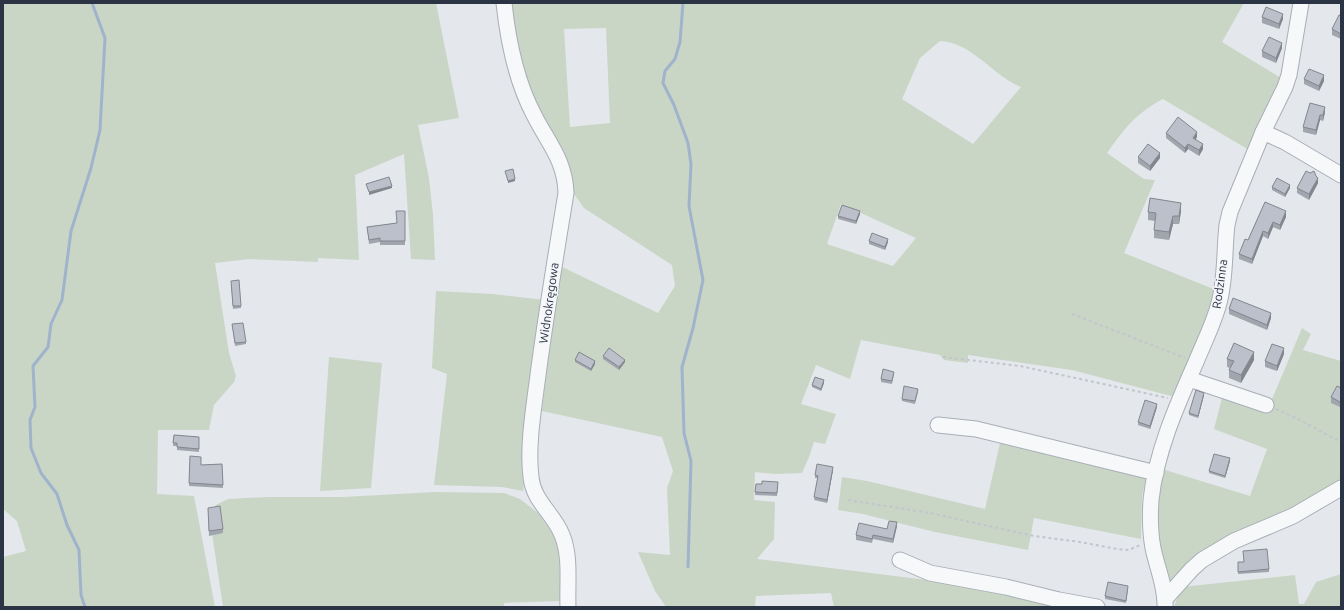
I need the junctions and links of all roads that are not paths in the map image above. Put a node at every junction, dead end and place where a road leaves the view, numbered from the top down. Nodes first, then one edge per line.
1 (504, 3) edge
2 (1301, 3) edge
3 (1263, 132) junction
4 (1341, 175) edge
5 (1189, 379) junction
6 (1266, 405) road end
7 (938, 426) dead end
8 (1156, 473) junction
9 (1341, 488) edge
10 (900, 560) dead end
11 (1165, 599) edge
12 (568, 607) edge
13 (1097, 607) edge

1 - 12 street, Widnokręgowa
2 - 3 street, Rodzinna
3 - 4 street
3 - 5 street, Rodzinna
5 - 6 street
5 - 8 street, Rodzinna
7 - 8 street
8 - 11 street, Rodzinna
9 - 11 street
10 - 13 street

